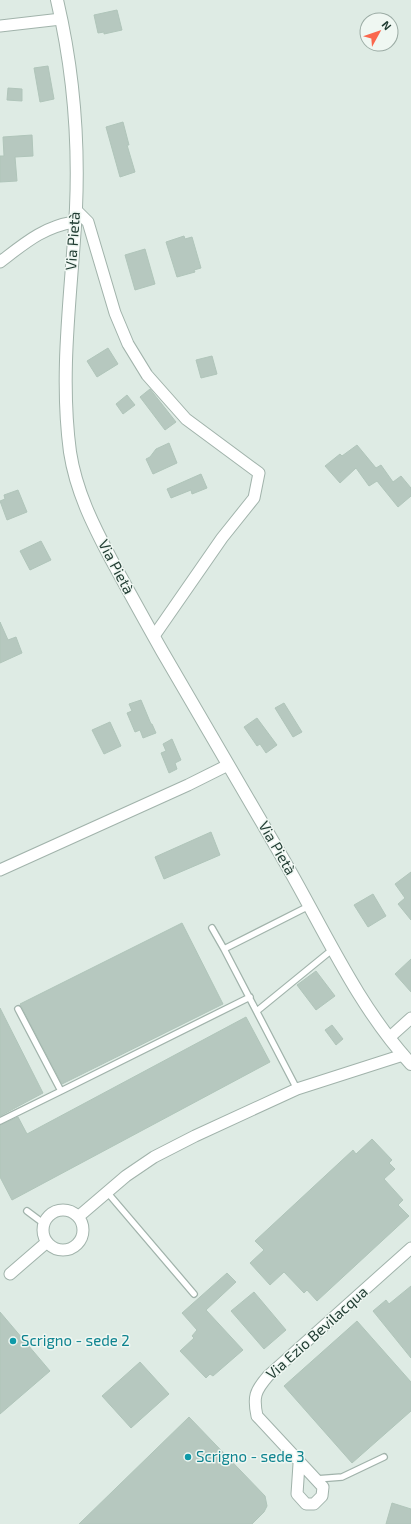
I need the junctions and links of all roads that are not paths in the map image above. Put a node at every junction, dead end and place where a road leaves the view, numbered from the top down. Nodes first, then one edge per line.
1 (57, 0) edge
2 (61, 19) junction
3 (0, 26) edge
4 (75, 216) junction
5 (0, 262) edge
6 (154, 636) junction
7 (228, 764) junction
8 (0, 870) edge
9 (311, 905) junction
10 (212, 928) dead end
11 (333, 948) junction
12 (224, 949) junction
13 (250, 998) junction
14 (18, 1009) dead end
15 (257, 1011) junction
16 (411, 1018) edge
17 (390, 1037) junction
18 (402, 1055) junction
19 (411, 1064) edge
20 (297, 1089) junction
21 (61, 1091) junction
22 (0, 1121) edge
23 (107, 1192) junction
24 (27, 1211) dead end
25 (78, 1217) junction
26 (44, 1223) junction
27 (47, 1242) junction
28 (411, 1248) edge
29 (10, 1274) dead end
30 (194, 1294) dead end
31 (384, 1457) dead end
32 (299, 1464) junction
33 (316, 1479) junction

1 - 2 street, Via Pietà
2 - 3 street
2 - 4 street, Via Pietà
4 - 5 street
4 - 6 street, Via Pietà
4 - 6 street
6 - 7 street, Via Pietà
7 - 8 street
7 - 9 street, Via Pietà
9 - 11 street, Via Pietà
9 - 12 lane
10 - 12 lane
11 - 15 lane
11 - 17 street, Via Pietà
12 - 13 lane
13 - 15 lane
13 - 21 lane
14 - 21 lane
15 - 20 lane
16 - 17 street
17 - 18 street, Via Pietà
18 - 19 street, Via Pietà
18 - 20 street
20 - 23 street
21 - 22 lane
23 - 25 street
23 - 30 lane
24 - 26 lane
25 - 26 street
25 - 27 street
26 - 27 street
27 - 29 street
28 - 32 street, Via Ezio Bevilacqua
31 - 33 lane
32 - 33 street, Via Ezio Bevilacqua
32 - 33 street

